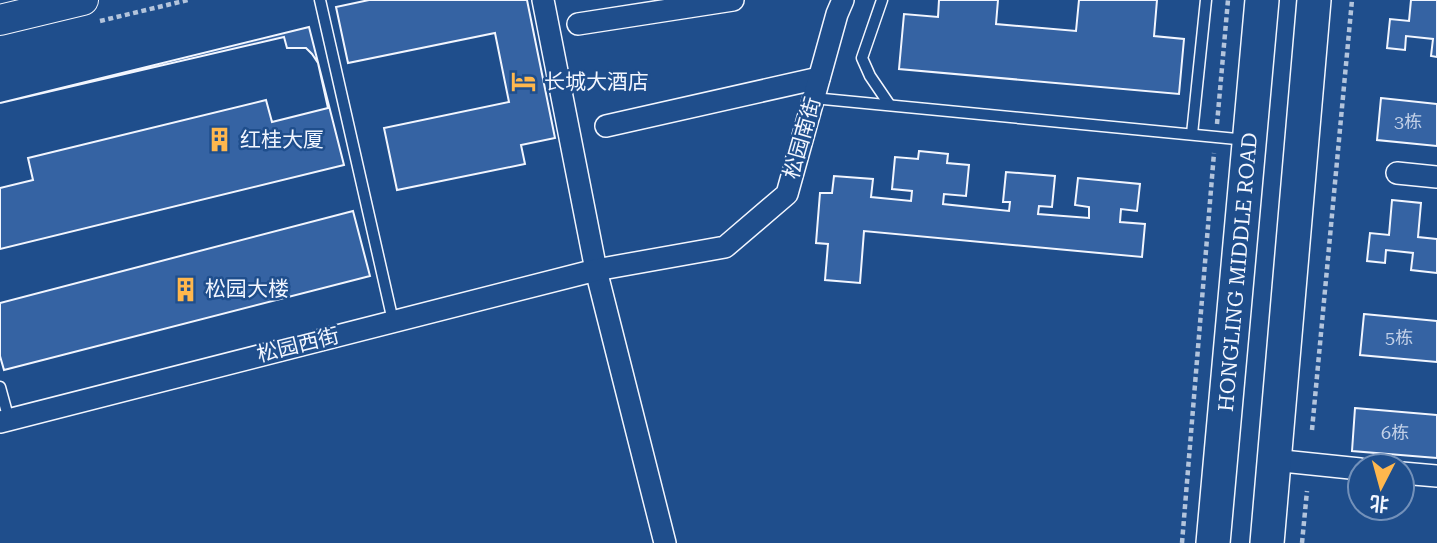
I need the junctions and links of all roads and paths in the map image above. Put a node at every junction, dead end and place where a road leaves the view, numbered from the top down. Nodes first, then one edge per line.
1 (83, 0) edge
2 (320, 0) edge
3 (542, 0) edge
4 (733, 0) edge
5 (843, 0) edge
6 (883, 0) edge
7 (1206, 0) edge
8 (1228, 0) edge
9 (1262, 0) edge
10 (1314, 0) edge
11 (1352, 0) edge
12 (0, 20) edge
13 (578, 24) dead end
14 (816, 88) junction
15 (889, 104) junction
16 (606, 126) dead end
17 (1192, 134) junction
18 (1216, 137) junction
19 (1250, 140) junction
20 (1397, 173) dead end
21 (1437, 177) edge
22 (596, 270) junction
23 (393, 321) junction
24 (0, 387) edge
25 (5, 421) edge
26 (1312, 430) dead end
27 (1273, 460) junction
28 (1346, 467) edge
29 (1416, 474) edge
30 (1437, 476) edge
31 (1307, 491) dead end
32 (665, 543) edge
33 (1182, 543) edge
34 (1213, 543) edge
35 (1267, 543) edge
36 (1302, 543) edge

1 - 12 main road
2 - 23 lane
3 - 22 street
4 - 13 street
5 - 14 street, 松园南街
6 - 15 lane
7 - 17 lane
8 - 18 path
9 - 19 main road, HONGLING MIDDLE ROAD
10 - 27 main road
11 - 26 path
14 - 15 lane
14 - 16 street
14 - 22 street, 松园南街
15 - 17 lane
17 - 18 lane
18 - 19 lane
18 - 33 path
19 - 34 main road, HONGLING MIDDLE ROAD
20 - 21 street
22 - 23 street, 松园西街
22 - 32 street
23 - 25 street, 松园西街
24 - 25 lane
27 - 28 street
27 - 35 main road
29 - 30 street
31 - 36 path

